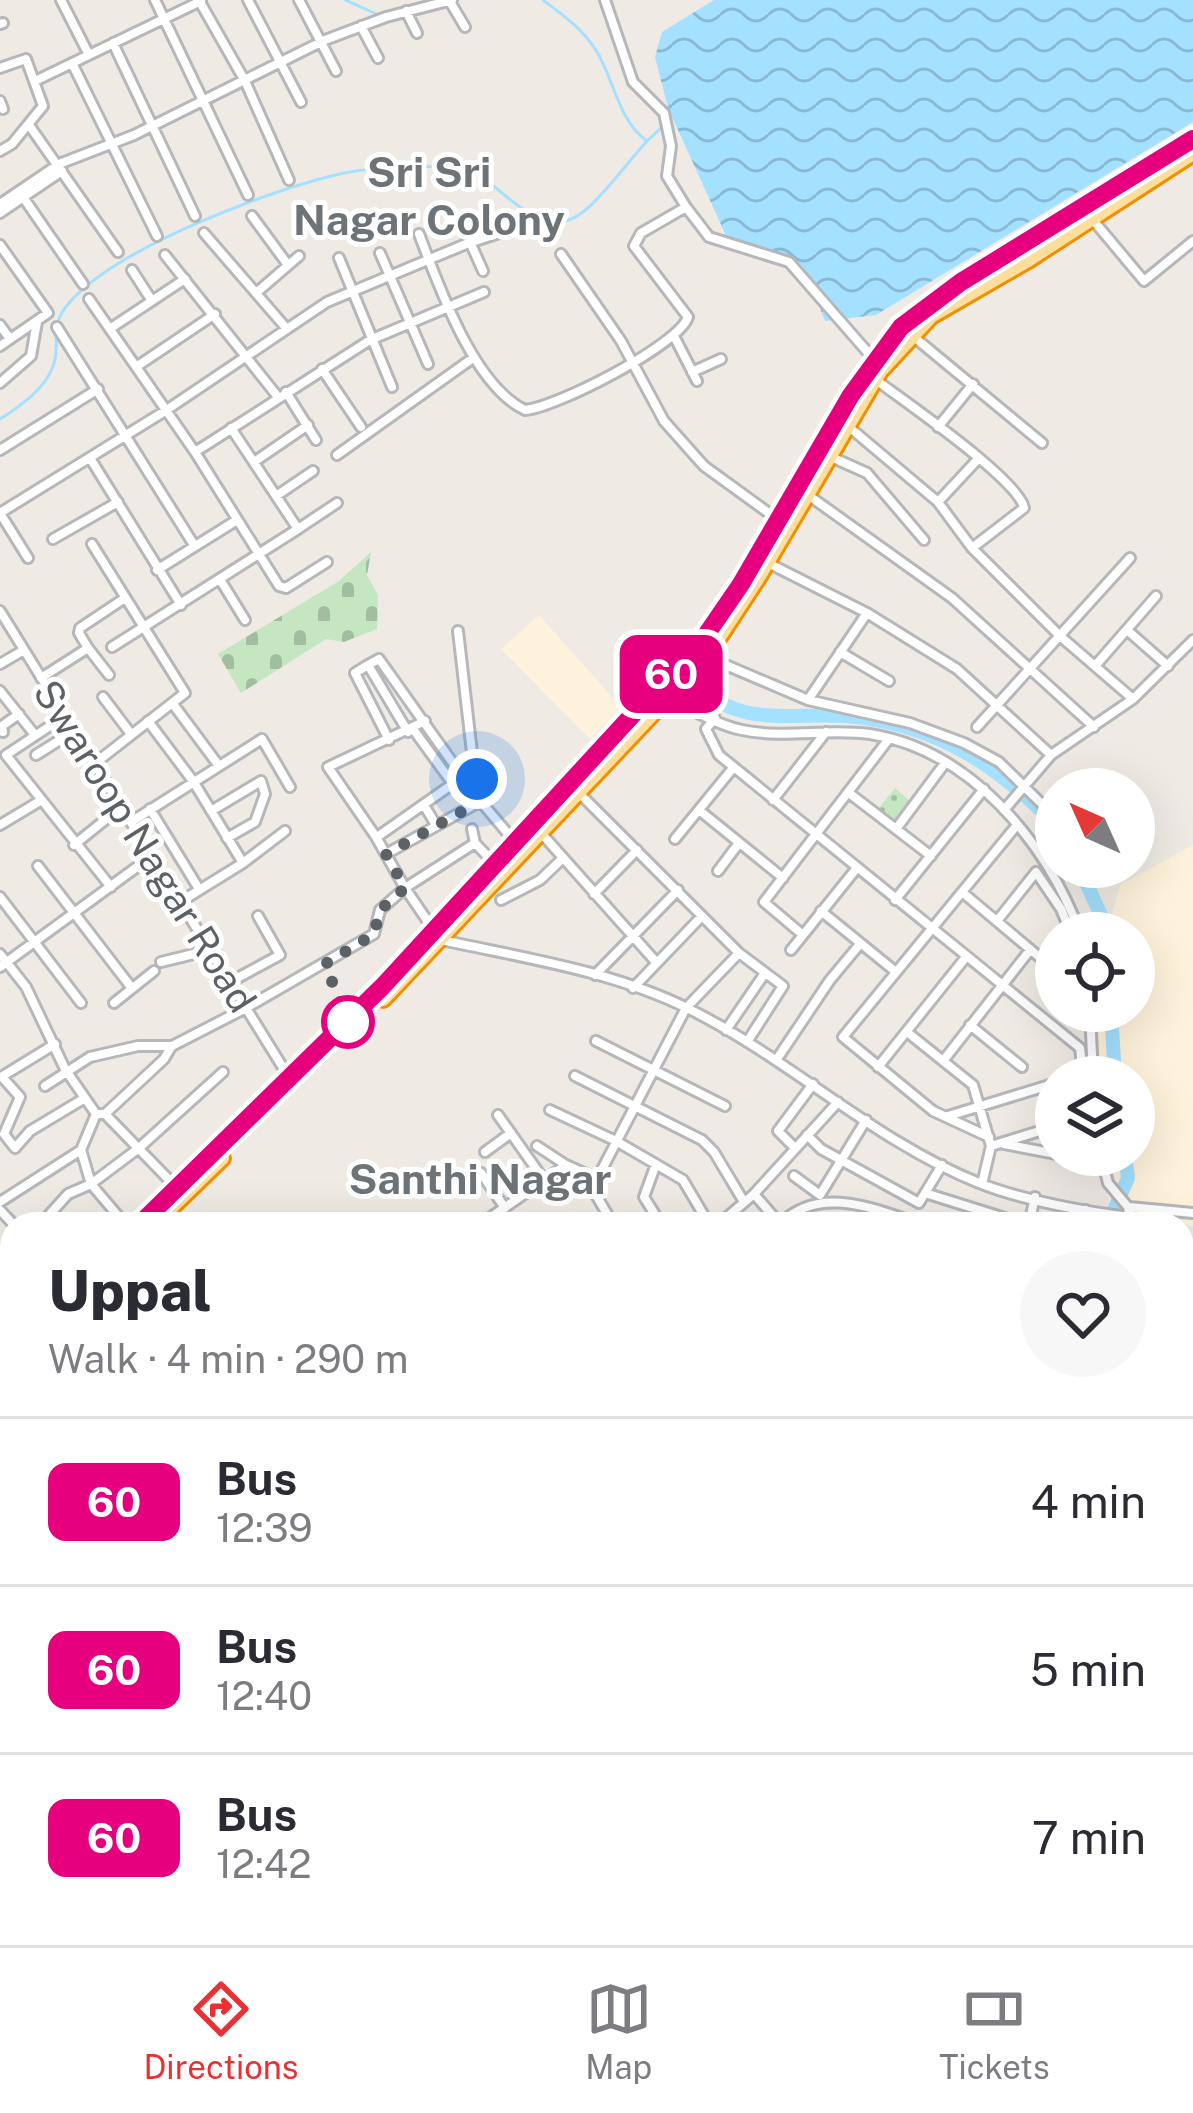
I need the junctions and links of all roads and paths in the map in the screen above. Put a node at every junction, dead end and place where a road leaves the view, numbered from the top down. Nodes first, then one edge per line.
1 (61, 0) edge
2 (155, 0) edge
3 (248, 0) edge
4 (299, 0) edge
5 (451, 0) edge
6 (604, 0) edge
7 (202, 1) edge
8 (406, 11) junction
9 (165, 19) junction
10 (362, 26) junction
11 (465, 27) dead end
12 (417, 33) dead end
13 (320, 42) junction
14 (113, 43) junction
15 (89, 55) junction
16 (378, 58) dead end
17 (280, 62) junction
18 (72, 63) junction
19 (0, 68) edge
20 (336, 71) dead end
21 (35, 81) junction
22 (244, 81) junction
23 (205, 100) junction
24 (301, 102) dead end
25 (28, 125) junction
26 (154, 126) junction
27 (1193, 139) edge
28 (112, 145) junction
29 (0, 151) edge
30 (1193, 153) edge
31 (61, 168) junction
32 (289, 180) dead end
33 (248, 195) dead end
34 (22, 197) junction
35 (686, 207) junction
36 (0, 208) edge
37 (195, 216) dead end
38 (252, 216) dead end
39 (1092, 219) junction
40 (523, 224) dead end
41 (205, 233) dead end
42 (419, 235) dead end
43 (157, 236) dead end
44 (1193, 241) edge
45 (470, 242) junction
46 (0, 244) edge
47 (118, 252) dead end
48 (380, 253) dead end
49 (561, 254) dead end
50 (165, 255) dead end
51 (299, 256) dead end
52 (339, 258) dead end
53 (428, 259) junction
54 (288, 265) junction
55 (132, 270) dead end
56 (482, 271) dead end
57 (390, 274) junction
58 (185, 279) junction
59 (83, 284) dead end
60 (352, 291) junction
61 (484, 292) dead end
62 (256, 293) junction
63 (89, 299) dead end
64 (152, 301) junction
65 (448, 307) junction
66 (215, 314) junction
67 (37, 321) junction
68 (410, 324) junction
69 (0, 325) edge
70 (57, 327) dead end
71 (110, 328) junction
72 (287, 329) junction
73 (911, 335) junction
74 (674, 336) junction
75 (10, 340) junction
76 (370, 340) junction
77 (0, 346) edge
78 (248, 354) junction
79 (473, 358) junction
80 (721, 359) dead end
81 (632, 363) junction
82 (428, 364) dead end
83 (136, 367) junction
84 (322, 369) junction
85 (878, 369) junction
86 (0, 383) edge
87 (973, 384) junction
88 (392, 386) dead end
89 (98, 388) junction
90 (282, 395) junction
91 (165, 411) junction
92 (308, 425) junction
93 (848, 426) junction
94 (361, 427) dead end
95 (938, 427) junction
96 (231, 428) junction
97 (126, 435) junction
98 (316, 440) dead end
99 (1042, 443) dead end
100 (0, 451) edge
101 (195, 452) junction
102 (337, 455) dead end
103 (830, 456) junction
104 (90, 458) junction
105 (978, 459) junction
106 (254, 462) junction
107 (313, 471) dead end
108 (807, 494) junction
109 (276, 496) junction
110 (118, 502) junction
111 (338, 502) dead end
112 (938, 502) junction
113 (0, 513) edge
114 (237, 520) junction
115 (778, 520) junction
116 (298, 530) junction
117 (53, 539) dead end
118 (924, 540) dead end
119 (92, 544) dead end
120 (194, 545) junction
121 (972, 548) junction
122 (259, 556) junction
123 (28, 558) dead end
124 (1130, 558) dead end
125 (327, 562) dead end
126 (767, 562) junction
127 (158, 570) junction
128 (221, 581) junction
129 (1156, 596) dead end
130 (125, 598) junction
131 (182, 605) junction
132 (0, 611) edge
133 (867, 613) junction
134 (245, 620) dead end
135 (144, 630) junction
136 (1127, 630) junction
137 (458, 631) dead end
138 (1060, 636) junction
139 (1193, 640) edge
140 (112, 647) dead end
141 (88, 648) junction
142 (24, 650) junction
143 (840, 652) junction
144 (706, 656) junction
145 (0, 664) edge
146 (368, 665) junction
147 (1094, 666) junction
148 (1168, 666) junction
149 (1030, 669) junction
150 (109, 675) dead end
151 (686, 676) junction
152 (41, 677) junction
153 (889, 682) dead end
154 (0, 691) edge
155 (103, 697) dead end
156 (666, 698) junction
157 (1133, 699) junction
158 (808, 700) junction
159 (173, 704) junction
160 (998, 706) junction
161 (696, 710) junction
162 (19, 715) junction
163 (65, 716) junction
164 (715, 718) junction
165 (148, 721) junction
166 (425, 722) junction
167 (977, 727) dead end
168 (1094, 727) junction
169 (74, 730) junction
170 (411, 730) junction
171 (3, 732) edge
172 (826, 732) junction
173 (131, 734) junction
174 (35, 735) junction
175 (389, 740) junction
176 (889, 740) junction
177 (36, 755) dead end
178 (1051, 755) junction
179 (944, 763) junction
180 (94, 764) junction
181 (219, 766) junction
182 (733, 768) junction
183 (464, 776) junction
184 (193, 782) junction
185 (453, 784) junction
186 (1023, 786) junction
187 (290, 787) dead end
188 (984, 789) junction
189 (849, 793) junction
190 (580, 794) junction
191 (1035, 798) edge
192 (479, 799) junction
193 (40, 800) junction
194 (773, 800) junction
195 (424, 805) junction
196 (121, 807) junction
197 (150, 808) junction
198 (699, 810) junction
199 (1004, 810) junction
200 (211, 812) junction
201 (130, 822) junction
202 (0, 825) edge
203 (436, 825) junction
204 (1017, 825) junction
205 (472, 829) dead end
206 (896, 829) junction
207 (285, 831) dead end
208 (542, 834) junction
209 (816, 836) junction
210 (376, 837) junction
211 (227, 838) junction
212 (675, 839) dead end
213 (475, 843) junction
214 (515, 843) junction
215 (739, 843) junction
216 (74, 845) junction
217 (637, 850) junction
218 (386, 854) junction
219 (560, 854) junction
220 (152, 856) junction
221 (931, 856) junction
222 (243, 863) junction
223 (496, 864) junction
224 (38, 866) dead end
225 (856, 869) junction
226 (718, 871) dead end
227 (782, 878) junction
228 (111, 887) junction
229 (405, 888) junction
230 (199, 889) junction
231 (677, 890) junction
232 (962, 892) junction
233 (594, 894) junction
234 (0, 897) edge
235 (501, 900) dead end
236 (895, 900) junction
237 (180, 902) junction
238 (821, 911) junction
239 (1062, 912) edge
240 (1073, 912) edge
241 (75, 914) junction
242 (258, 916) dead end
243 (701, 917) junction
244 (997, 920) junction
245 (931, 929) junction
246 (803, 934) junction
247 (437, 935) junction
248 (632, 937) junction
249 (36, 942) junction
250 (860, 944) junction
251 (210, 950) junction
252 (791, 950) dead end
253 (1030, 950) junction
254 (740, 953) junction
255 (0, 954) edge
256 (1035, 954) edge
257 (966, 957) junction
258 (161, 962) dead end
259 (656, 962) junction
260 (4, 964) edge
261 (154, 971) dead end
262 (896, 972) junction
263 (765, 973) junction
264 (595, 975) junction
265 (230, 982) junction
266 (1001, 985) junction
267 (131, 987) junction
268 (633, 988) junction
269 (81, 1003) dead end
270 (114, 1003) dead end
271 (686, 1008) junction
272 (246, 1009) junction
273 (970, 1025) junction
274 (726, 1030) junction
275 (907, 1032) junction
276 (596, 1041) dead end
277 (746, 1042) junction
278 (55, 1044) junction
279 (172, 1046) junction
280 (1082, 1056) edge
281 (777, 1059) junction
282 (943, 1061) junction
283 (878, 1066) junction
284 (1022, 1067) dead end
285 (65, 1069) junction
286 (654, 1070) junction
287 (223, 1072) dead end
288 (575, 1076) dead end
289 (1, 1077) edge
290 (290, 1080) junction
291 (813, 1084) junction
292 (45, 1086) dead end
293 (1035, 1089) edge
294 (86, 1098) junction
295 (838, 1102) junction
296 (725, 1106) dead end
297 (980, 1106) junction
298 (635, 1107) junction
299 (550, 1110) dead end
300 (100, 1114) junction
301 (498, 1115) dead end
302 (946, 1117) junction
303 (866, 1120) junction
304 (1035, 1131) edge
305 (511, 1133) junction
306 (807, 1135) junction
307 (616, 1141) junction
308 (993, 1142) junction
309 (537, 1146) dead end
310 (139, 1148) junction
311 (795, 1148) junction
312 (81, 1150) junction
313 (1035, 1150) edge
314 (484, 1152) dead end
315 (215, 1159) junction
316 (843, 1160) junction
317 (656, 1164) junction
318 (566, 1165) junction
319 (942, 1165) junction
320 (481, 1173) dead end
321 (794, 1176) dead end
322 (1108, 1176) edge
323 (597, 1179) junction
324 (544, 1180) junction
325 (91, 1184) junction
326 (982, 1184) junction
327 (177, 1188) junction
328 (926, 1193) junction
329 (754, 1194) junction
330 (1035, 1197) junction
331 (819, 1200) junction
332 (744, 1202) junction
333 (919, 1203) junction
334 (0, 1206) edge
335 (505, 1208) junction
336 (1087, 1210) joint
337 (52, 1212) edge
338 (115, 1212) edge
339 (152, 1212) edge
340 (168, 1212) edge
341 (499, 1212) edge
342 (606, 1212) edge
343 (653, 1212) edge
344 (702, 1212) edge
345 (734, 1212) edge
346 (770, 1212) edge
347 (796, 1212) edge
348 (884, 1212) edge
349 (917, 1212) edge
350 (987, 1212) edge
351 (1030, 1212) edge
352 (1099, 1212) edge
353 (1129, 1212) edge

1 - 15 street
2 - 9 street
3 - 17 street
4 - 13 street
5 - 8 street
5 - 11 street
6 - 35 street
7 - 9 street
7 - 22 street
8 - 10 street
8 - 12 street
9 - 14 street
9 - 23 street
10 - 13 street
10 - 16 street
13 - 17 street
13 - 20 street
14 - 15 street
14 - 26 street
15 - 18 street
17 - 22 street
17 - 24 street
18 - 21 street
18 - 28 street
19 - 21 street
21 - 25 street
22 - 23 street
22 - 32 street
23 - 26 street
23 - 33 street
25 - 29 street
25 - 31 street
26 - 28 street
26 - 37 street
27 - 85 highway
28 - 31 street
28 - 43 street
30 - 39 highway
31 - 34 street
31 - 36 street
31 - 47 street
34 - 36 street
34 - 59 street
35 - 74 street
35 - 85 street
38 - 54 street
39 - 44 street
39 - 73 highway
40 - 45 street
41 - 62 street
42 - 53 street
45 - 53 street
45 - 56 street
46 - 67 street
48 - 57 street
49 - 81 street
50 - 58 street
51 - 54 street
52 - 60 street
53 - 57 street
53 - 65 street
54 - 62 street
55 - 64 street
57 - 60 street
57 - 68 street
58 - 64 street
58 - 66 street
60 - 72 street
60 - 76 street
61 - 65 street
62 - 72 street
63 - 71 street
64 - 71 street
65 - 68 street
65 - 79 street
66 - 78 street
66 - 83 street
67 - 75 street
67 - 86 street
68 - 76 street
68 - 82 street
69 - 75 street
70 - 89 street
71 - 83 street
72 - 78 street
73 - 85 highway
73 - 87 street
74 - 80 street
74 - 81 street
75 - 77 street
76 - 84 street
76 - 88 street
78 - 90 street
78 - 91 street
79 - 81 street
79 - 102 street
81 - 115 street
83 - 91 street
84 - 90 street
84 - 94 street
85 - 93 highway
85 - 95 street
85 - 115 highway
87 - 95 street
87 - 99 street
89 - 97 street
89 - 100 street
90 - 92 street
90 - 96 street
91 - 97 street
91 - 101 street
92 - 98 street
92 - 106 street
93 - 103 highway
93 - 112 street
95 - 105 street
96 - 101 street
96 - 106 street
97 - 104 street
97 - 120 street
101 - 114 street
103 - 108 highway
103 - 118 street
104 - 110 street
104 - 113 street
105 - 112 street
105 - 121 street
106 - 109 street
107 - 109 street
108 - 126 highway
108 - 149 street
109 - 116 street
110 - 117 street
110 - 127 street
111 - 116 street
112 - 121 street
113 - 123 street
114 - 120 street
114 - 122 street
115 - 214 highway
116 - 122 street
119 - 130 street
120 - 127 street
121 - 138 street
122 - 125 street
122 - 128 street
124 - 138 street
126 - 133 street
126 - 144 highway
127 - 131 street
128 - 131 street
128 - 134 street
129 - 136 street
130 - 135 street
130 - 141 street
131 - 135 street
132 - 142 street, Swaroop Nagar Road
133 - 143 street
133 - 160 street
135 - 140 street
135 - 159 street
136 - 147 street
136 - 148 street
137 - 192 street
138 - 147 street
138 - 149 street
139 - 148 street
141 - 150 street
141 - 152 street
142 - 145 street
142 - 152 street, Swaroop Nagar Road
143 - 153 street
143 - 158 street
144 - 151 highway
144 - 158 street
146 - 166 street
146 - 170 street
146 - 175 street
147 - 157 street
148 - 157 street
149 - 160 street
149 - 168 street
151 - 156 highway
151 - 161 street
152 - 163 street, Swaroop Nagar Road
154 - 162 street
155 - 173 street
156 - 161 street
156 - 190 highway
157 - 168 street
158 - 186 street
159 - 165 street
159 - 181 street
160 - 167 street
160 - 178 street
161 - 164 street
162 - 171 street
162 - 174 street
163 - 169 street, Swaroop Nagar Road
163 - 174 street
164 - 172 street
164 - 182 street
165 - 173 street
165 - 184 street
166 - 170 street
166 - 183 street
168 - 178 street
169 - 177 street
169 - 180 street, Swaroop Nagar Road
170 - 175 street
170 - 185 street
172 - 176 street
172 - 194 street
173 - 180 street
174 - 193 street
175 - 210 street
176 - 179 street
176 - 189 street
178 - 186 street
179 - 188 street
179 - 206 street
180 - 196 street, Swaroop Nagar Road
181 - 184 street
181 - 187 street
182 - 194 street
182 - 198 street
183 - 185 street
183 - 192 street
184 - 197 street
184 - 200 street
185 - 195 street
186 - 191 street
186 - 199 street
188 - 199 street
188 - 221 street
189 - 206 street
189 - 209 street
190 - 208 highway
190 - 217 street
192 - 203 street
192 - 214 street
193 - 202 street
193 - 216 street
194 - 209 street
195 - 203 street
195 - 210 street
196 - 201 street, Swaroop Nagar Road
196 - 216 street
197 - 201 street
197 - 230 street
198 - 212 street
198 - 215 street
199 - 204 street
200 - 211 street
200 - 211 street
201 - 220 street, Swaroop Nagar Road
203 - 218 street
204 - 232 street
204 - 240 street
205 - 213 street
206 - 221 street
207 - 222 street
208 - 219 street
208 - 247 highway
209 - 225 street
209 - 227 street
210 - 218 street
211 - 222 street
213 - 223 street
213 - 229 street
214 - 223 highway
215 - 226 street
215 - 227 street
216 - 228 street
217 - 231 street
217 - 233 street
218 - 229 street
219 - 233 street
219 - 235 street
220 - 228 street
220 - 237 street, Swaroop Nagar Road
221 - 236 street
222 - 230 street
223 - 247 highway
224 - 241 street
225 - 236 street
225 - 238 street
227 - 246 street
228 - 241 street
229 - 247 street
229 - 272 street
230 - 237 street
231 - 243 street
231 - 248 street
232 - 244 street
232 - 245 street
233 - 248 street
234 - 249 street
236 - 245 street
237 - 251 street, Swaroop Nagar Road
238 - 246 street
238 - 250 street
239 - 244 street
241 - 249 street
241 - 267 street
242 - 265 street
243 - 254 street
243 - 259 street
244 - 253 street
245 - 257 street
245 - 262 street
246 - 252 street
247 - 264 street
247 - 290 highway
247 - 315 highway
248 - 259 street
248 - 264 street
249 - 260 street
249 - 269 street
250 - 262 street
250 - 281 street
251 - 258 street
251 - 265 street, Swaroop Nagar Road
253 - 256 street
253 - 266 street
254 - 263 street
254 - 271 street
255 - 260 street
257 - 266 street
257 - 275 street
259 - 268 street
260 - 278 street
261 - 267 street
262 - 283 street
263 - 274 street
263 - 277 street
264 - 268 street
265 - 272 street, Swaroop Nagar Road
266 - 273 street
266 - 280 street
267 - 270 street
268 - 271 street
271 - 274 street
271 - 286 street
272 - 279 street
272 - 290 street, Swaroop Nagar Road
273 - 282 street
273 - 284 street
274 - 277 street
275 - 282 street
275 - 283 street
276 - 286 street
277 - 281 street
278 - 285 street
278 - 289 street
279 - 285 street
279 - 300 street
281 - 291 street
282 - 297 street
283 - 302 street
285 - 292 street
285 - 294 street
286 - 296 street
286 - 298 street
287 - 310 street
288 - 298 street
289 - 294 street
290 - 315 highway
291 - 295 street
291 - 311 street
293 - 297 street
294 - 300 street
295 - 303 street
295 - 306 street
297 - 302 street
297 - 308 street
298 - 307 street
298 - 332 street
299 - 307 street
300 - 310 street
300 - 312 street
301 - 305 street
302 - 308 street
303 - 316 street
303 - 319 street
304 - 308 street
305 - 314 street
305 - 324 street
306 - 311 street
306 - 316 street
307 - 317 street
307 - 323 street
308 - 313 street
308 - 326 street
309 - 318 street
310 - 325 street
310 - 327 street
311 - 329 street
312 - 325 street
312 - 334 street
315 - 327 highway
315 - 340 highway
316 - 331 street
316 - 333 street
317 - 343 street
317 - 344 street
318 - 323 street
318 - 324 street
319 - 326 street
319 - 328 street
320 - 335 street
321 - 331 street
322 - 353 street
323 - 342 street
324 - 335 street
325 - 337 street
325 - 338 street
326 - 330 street
327 - 339 highway
328 - 333 street
328 - 350 street
329 - 332 street
329 - 346 street
330 - 336 street
330 - 351 street
331 - 347 street
331 - 348 street
332 - 345 street
333 - 349 street
335 - 341 street
336 - 352 street

